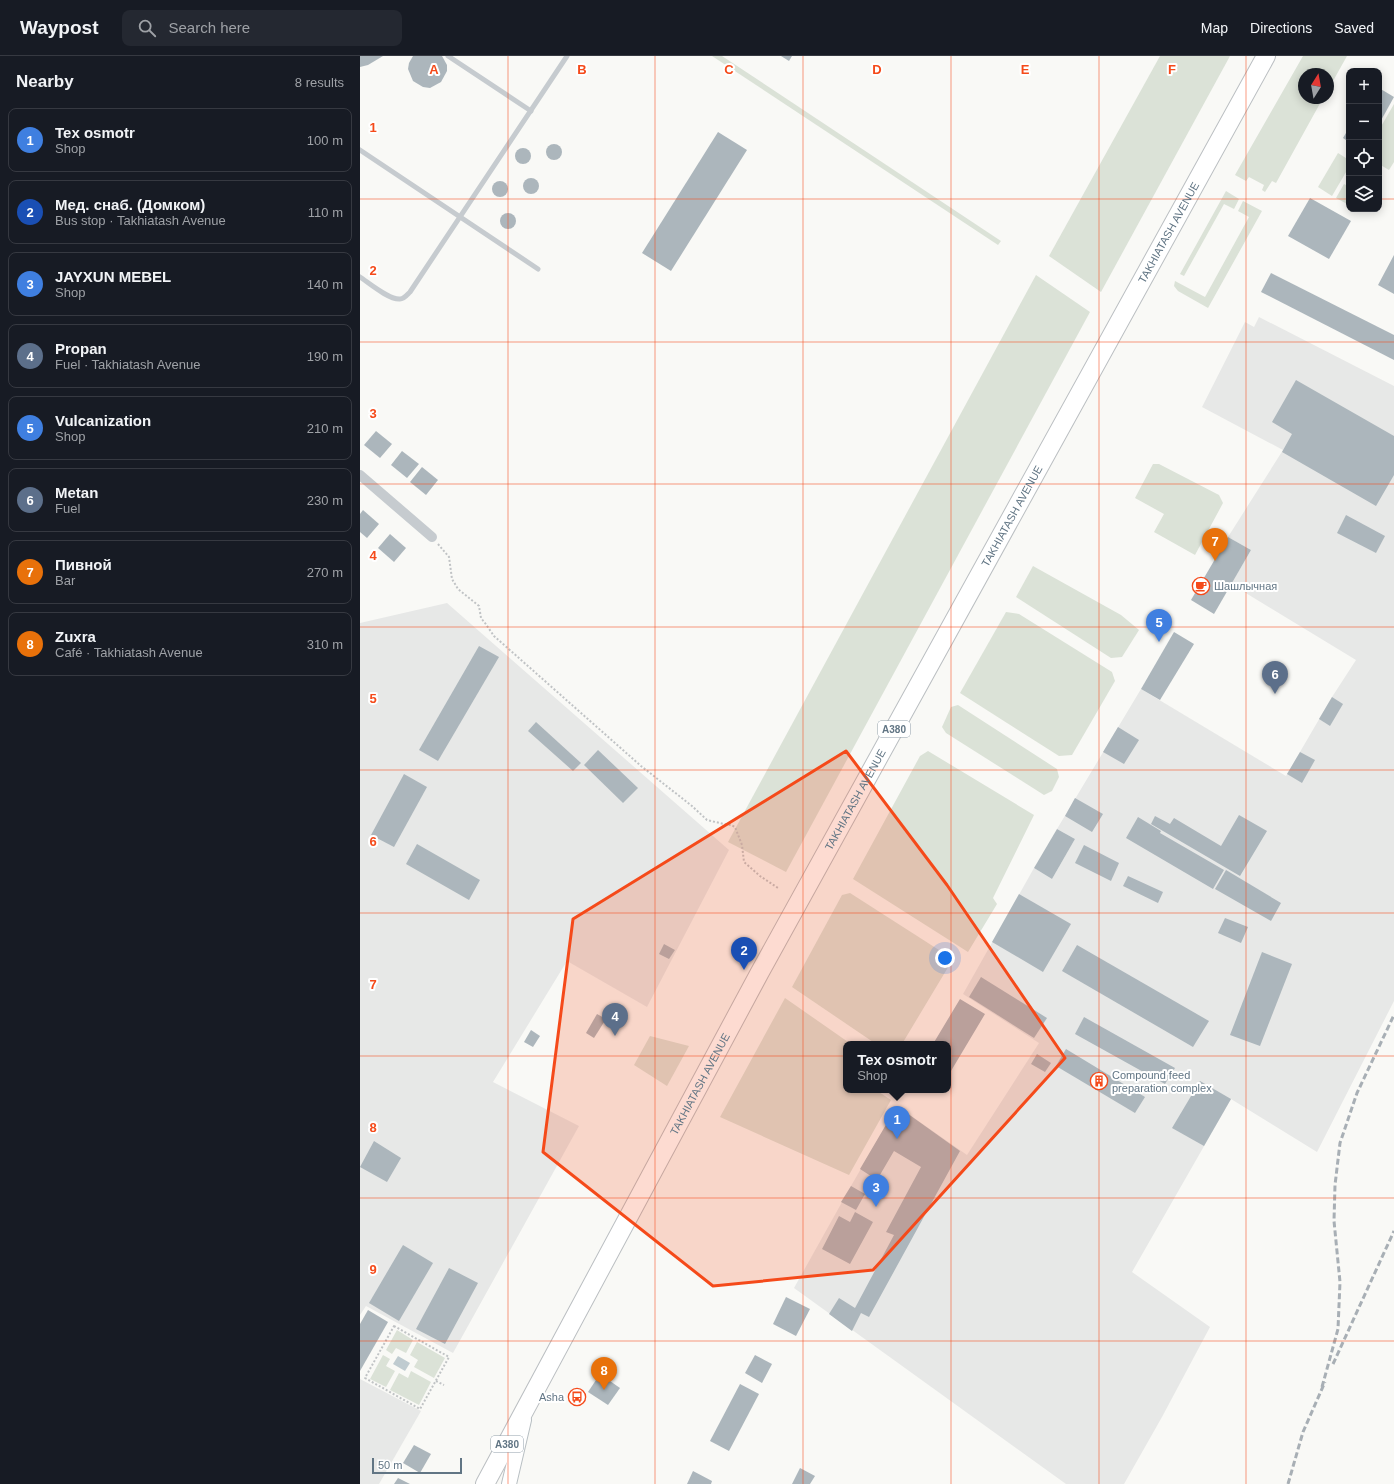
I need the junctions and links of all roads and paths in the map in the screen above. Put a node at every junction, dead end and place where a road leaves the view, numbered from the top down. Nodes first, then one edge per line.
1 (448, 56) edge
2 (567, 56) edge
3 (1266, 56) edge
4 (531, 111) junction
5 (360, 150) edge
6 (460, 217) junction
7 (538, 269) dead end
8 (360, 277) edge
9 (360, 475) edge
10 (432, 537) joint
11 (778, 888) dead end
12 (436, 1381) junction
13 (444, 1385) dead end
14 (528, 1404) junction
15 (485, 1484) edge
16 (509, 1484) edge

1 - 4 lane
2 - 4 lane
3 - 14 highway, TAKHIATASH AVENUE / A380
4 - 6 lane
5 - 6 lane
6 - 7 lane
6 - 8 lane
9 - 10 street
10 - 11 path
12 - 12 path
12 - 13 path
14 - 15 highway, TAKHIATASH AVENUE / A380
14 - 16 street

